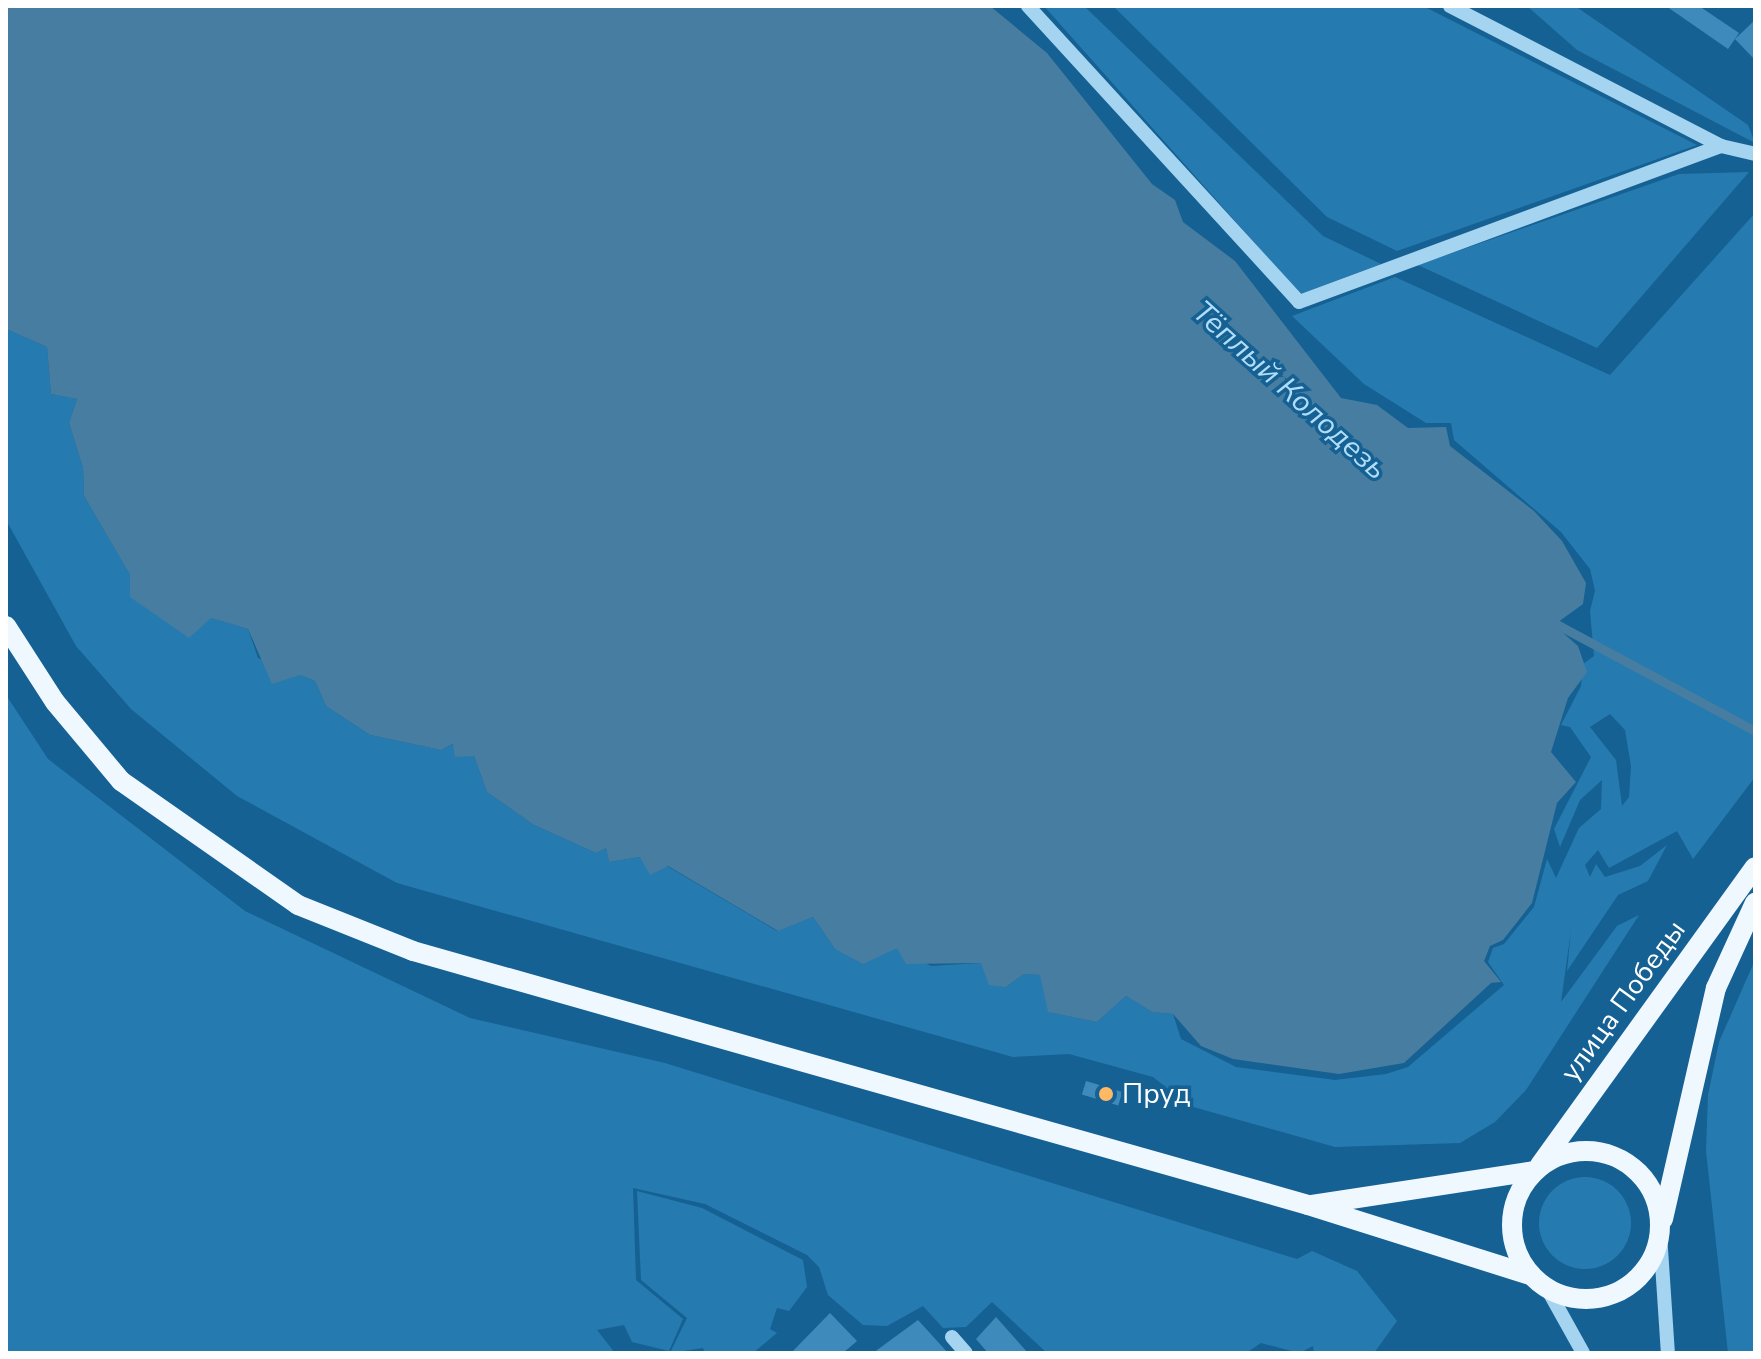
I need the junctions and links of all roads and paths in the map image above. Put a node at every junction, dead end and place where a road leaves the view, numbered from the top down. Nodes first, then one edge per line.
1 (1028, 6) edge
2 (1450, 6) edge
3 (1721, 146) junction
4 (1755, 154) edge
5 (6, 626) edge
6 (1755, 867) edge
7 (1755, 903) edge
8 (1536, 1170) junction
9 (1308, 1205) junction
10 (1660, 1234) junction
11 (1530, 1275) junction
12 (1548, 1290) junction
13 (952, 1337) dead end
14 (966, 1353) edge
15 (1583, 1353) edge
16 (1668, 1353) edge

1 - 3 street
2 - 3 street
3 - 4 street
5 - 9 main road
6 - 8 main road, улица Победы
7 - 10 main road
8 - 9 main road
8 - 10 main road
8 - 11 main road
9 - 11 main road
10 - 12 main road
10 - 16 street
11 - 12 main road
12 - 15 street
13 - 14 street

